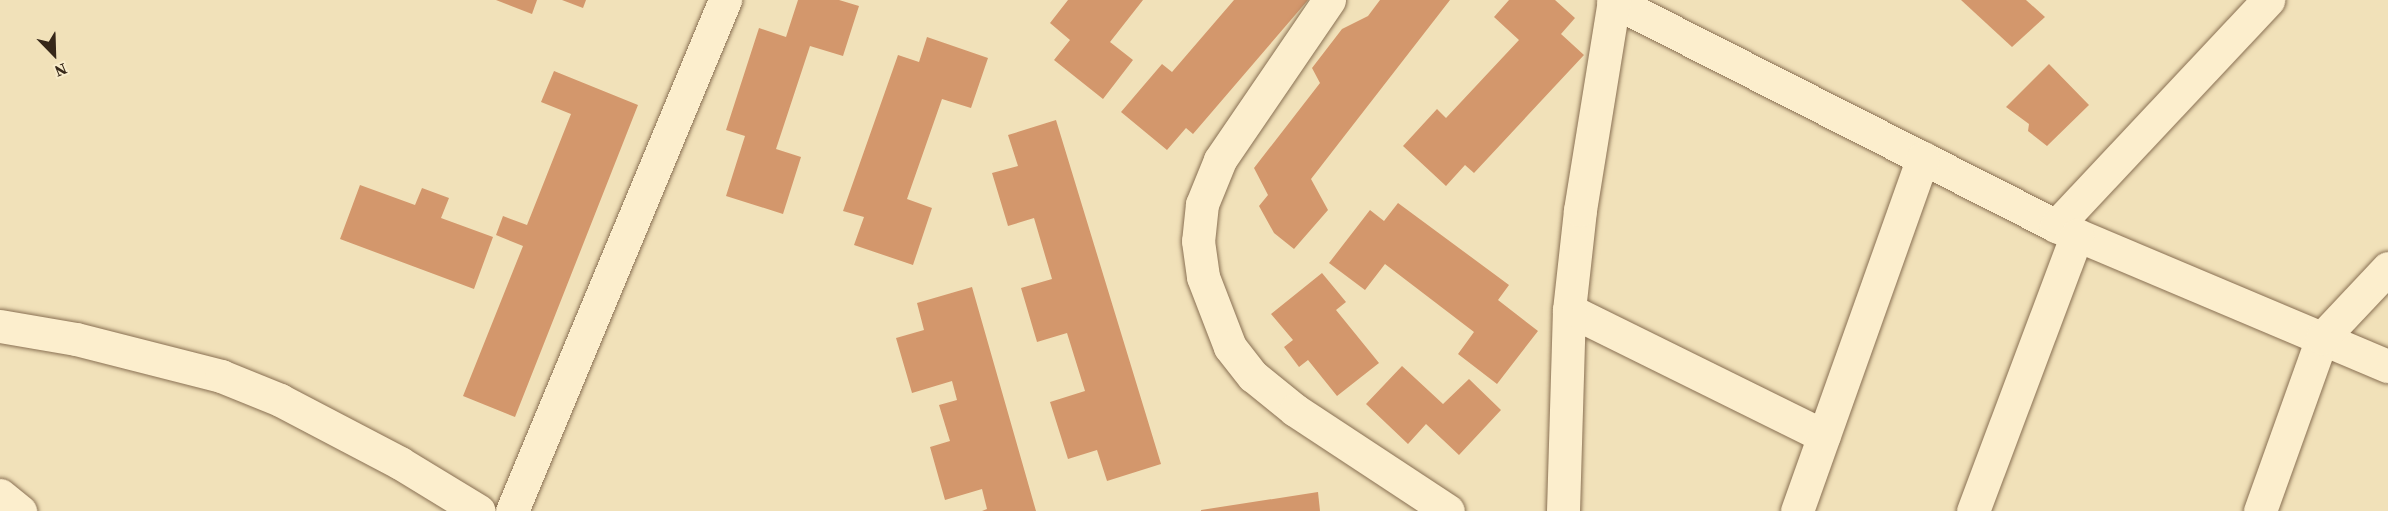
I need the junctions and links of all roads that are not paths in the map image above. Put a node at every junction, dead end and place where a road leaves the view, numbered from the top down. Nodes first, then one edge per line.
1 (725, 0) edge
2 (1329, 0) edge
3 (1614, 0) edge
4 (2268, 0) edge
5 (1923, 158) junction
6 (2066, 230) junction
7 (2388, 268) edge
8 (1569, 310) junction
9 (0, 326) edge
10 (2322, 338) junction
11 (2388, 366) edge
12 (1824, 436) junction
13 (0, 495) edge
14 (20, 511) edge
15 (479, 511) edge
16 (512, 511) edge
17 (1448, 511) edge
18 (1563, 511) edge
19 (1797, 511) edge
20 (1973, 511) edge
21 (2260, 511) edge

1 - 16 street
2 - 17 street
3 - 5 street
3 - 8 street
4 - 6 street
5 - 6 street
5 - 12 street
6 - 10 street
6 - 20 street
7 - 10 street
8 - 12 street
8 - 18 street
9 - 15 street
10 - 11 street
10 - 21 street
12 - 19 street
13 - 14 street

